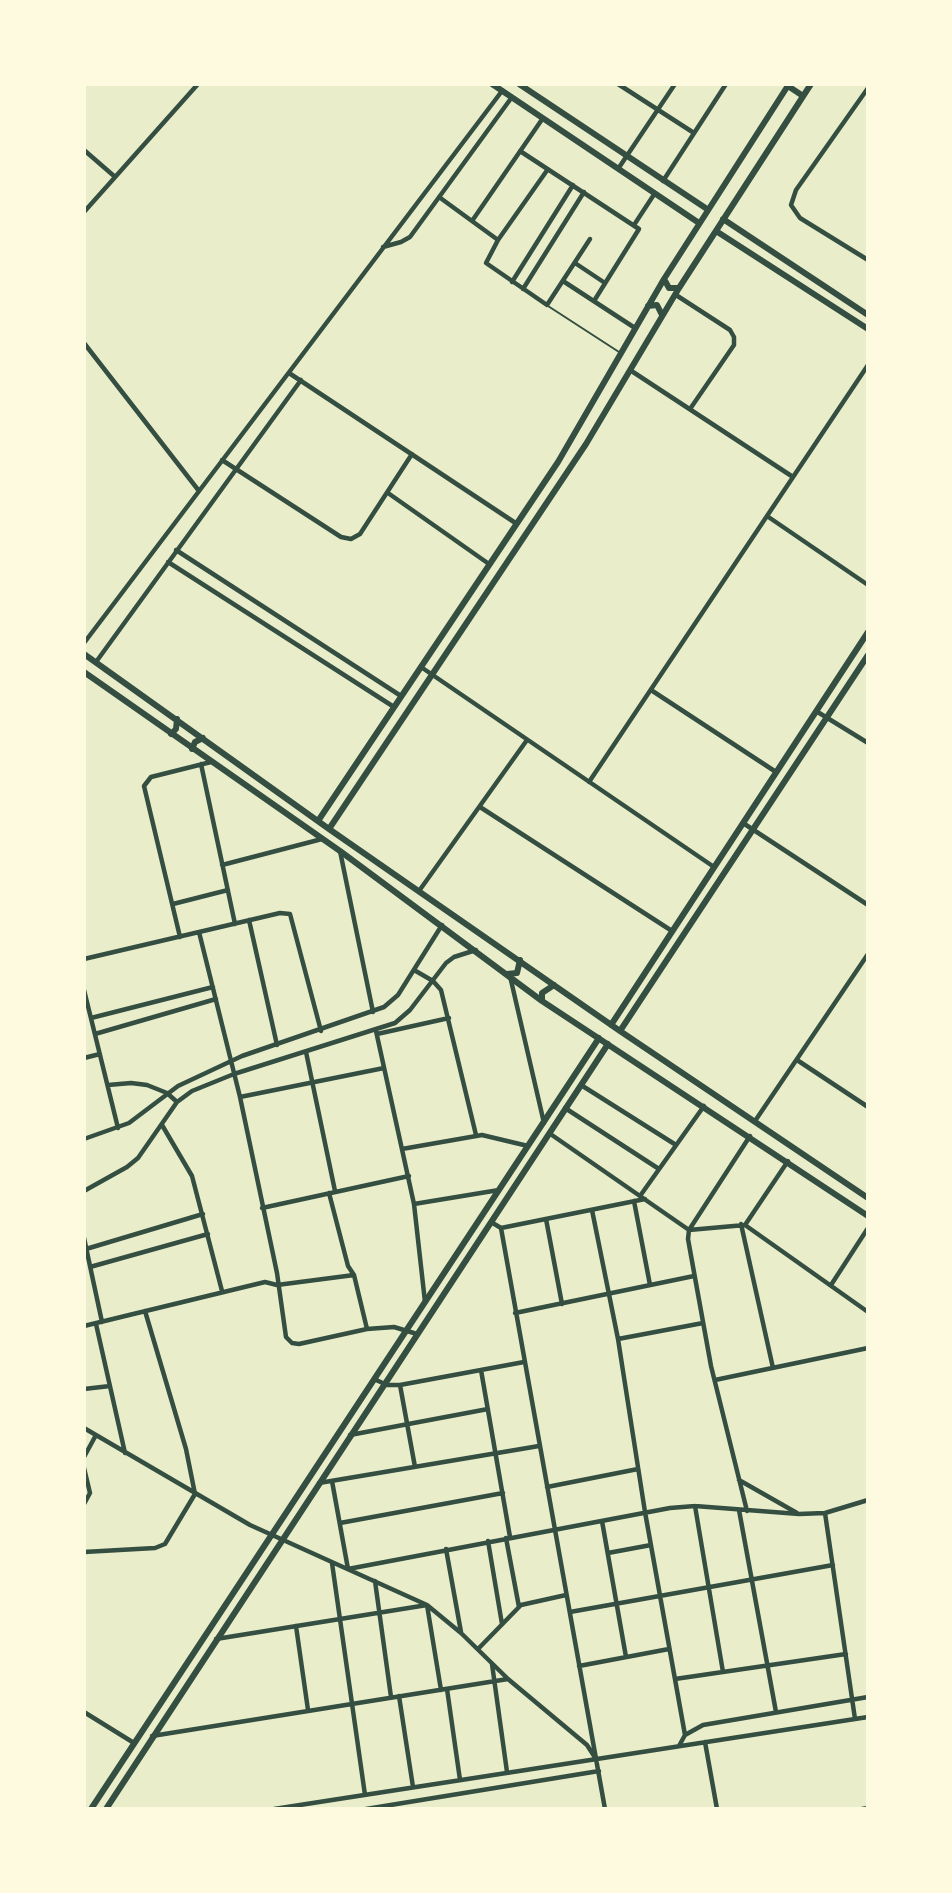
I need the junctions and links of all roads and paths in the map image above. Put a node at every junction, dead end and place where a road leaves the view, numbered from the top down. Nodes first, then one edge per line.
1 (198, 84) edge
2 (492, 84) edge
3 (520, 84) edge
4 (618, 84) edge
5 (675, 84) edge
6 (726, 84) edge
7 (811, 84) edge
8 (789, 85) edge
9 (868, 88) edge
10 (502, 91) junction
11 (803, 96) junction
12 (512, 97) junction
13 (658, 110) junction
14 (543, 118) junction
15 (694, 133) junction
16 (84, 150) edge
17 (520, 151) junction
18 (627, 156) junction
19 (548, 169) junction
20 (618, 169) junction
21 (114, 176) junction
22 (663, 181) junction
23 (573, 185) junction
24 (584, 192) junction
25 (655, 193) junction
26 (439, 197) junction
27 (707, 209) junction
28 (84, 212) edge
29 (723, 219) junction
30 (472, 221) junction
31 (699, 223) junction
32 (634, 225) junction
33 (716, 231) junction
34 (590, 239) dead end
35 (498, 240) junction
36 (383, 247) junction
37 (868, 260) edge
38 (574, 263) junction
39 (664, 279) junction
40 (563, 281) junction
41 (512, 282) junction
42 (605, 283) junction
43 (523, 290) junction
44 (677, 291) junction
45 (594, 301) junction
46 (547, 305) junction
47 (648, 306) junction
48 (868, 315) edge
49 (662, 316) junction
50 (635, 328) junction
51 (868, 329) edge
52 (84, 343) edge
53 (621, 353) junction
54 (868, 365) edge
55 (630, 370) junction
56 (289, 373) junction
57 (301, 380) junction
58 (690, 409) junction
59 (412, 454) junction
60 (222, 460) junction
61 (236, 469) junction
62 (793, 477) junction
63 (199, 491) junction
64 (388, 493) junction
65 (767, 516) junction
66 (517, 524) junction
67 (176, 550) junction
68 (168, 562) junction
69 (489, 564) junction
70 (868, 585) edge
71 (868, 632) edge
72 (84, 643) edge
73 (84, 654) edge
74 (868, 654) edge
75 (96, 662) junction
76 (421, 667) junction
77 (84, 674) edge
78 (433, 676) junction
79 (651, 690) junction
80 (401, 696) junction
81 (394, 707) junction
82 (816, 711) junction
83 (827, 716) junction
84 (177, 719) junction
85 (171, 734) junction
86 (203, 738) junction
87 (527, 740) junction
88 (868, 743) edge
89 (192, 749) junction
90 (211, 762) junction
91 (201, 764) junction
92 (776, 772) junction
93 (589, 782) junction
94 (480, 807) junction
95 (318, 821) junction
96 (743, 823) junction
97 (329, 829) junction
98 (753, 829) junction
99 (322, 839) junction
100 (340, 851) junction
101 (222, 865) junction
102 (714, 867) junction
103 (228, 890) junction
104 (419, 891) junction
105 (172, 904) junction
106 (868, 905) edge
107 (249, 920) junction
108 (235, 924) junction
109 (441, 925) junction
110 (672, 931) junction
111 (200, 932) junction
112 (180, 937) junction
113 (476, 950) junction
114 (868, 954) edge
115 (84, 959) edge
116 (519, 960) junction
117 (414, 970) junction
118 (508, 975) junction
119 (433, 981) junction
120 (554, 985) junction
121 (213, 987) junction
122 (84, 990) edge
123 (216, 999) junction
124 (542, 1001) junction
125 (373, 1012) junction
126 (91, 1018) junction
127 (449, 1018) junction
128 (611, 1025) junction
129 (321, 1030) junction
130 (620, 1031) junction
131 (377, 1033) junction
132 (95, 1034) junction
133 (599, 1038) junction
134 (608, 1044) junction
135 (277, 1045) junction
136 (306, 1052) junction
137 (100, 1054) junction
138 (84, 1058) edge
139 (797, 1060) junction
140 (231, 1062) junction
141 (384, 1068) junction
142 (234, 1074) junction
143 (312, 1082) junction
144 (108, 1085) junction
145 (581, 1085) junction
146 (167, 1093) junction
147 (240, 1097) junction
148 (177, 1102) junction
149 (704, 1106) junction
150 (868, 1107) edge
151 (566, 1108) junction
152 (755, 1121) junction
153 (544, 1123) junction
154 (162, 1125) junction
155 (118, 1128) junction
156 (549, 1133) junction
157 (476, 1135) junction
158 (750, 1136) junction
159 (84, 1140) edge
160 (783, 1140) junction
161 (676, 1145) junction
162 (528, 1146) junction
163 (402, 1149) junction
164 (774, 1152) junction
165 (788, 1161) junction
166 (659, 1169) junction
167 (409, 1176) junction
168 (499, 1190) junction
169 (84, 1191) edge
170 (335, 1191) junction
171 (329, 1193) junction
172 (642, 1197) junction
173 (868, 1198) edge
174 (634, 1202) junction
175 (414, 1204) junction
176 (262, 1208) junction
177 (592, 1210) junction
178 (203, 1214) junction
179 (868, 1216) edge
180 (546, 1219) junction
181 (491, 1222) junction
182 (743, 1224) junction
183 (501, 1228) junction
184 (868, 1228) edge
185 (689, 1230) junction
186 (208, 1234) junction
187 (84, 1238) edge
188 (86, 1249) junction
189 (90, 1267) junction
190 (354, 1275) junction
191 (694, 1276) junction
192 (650, 1285) junction
193 (277, 1286) junction
194 (831, 1286) junction
195 (222, 1291) junction
196 (609, 1294) junction
197 (425, 1303) junction
198 (562, 1304) junction
199 (145, 1311) junction
200 (868, 1312) edge
201 (515, 1313) junction
202 (99, 1323) junction
203 (703, 1323) junction
204 (84, 1326) edge
205 (367, 1329) junction
206 (407, 1329) junction
207 (417, 1334) junction
208 (618, 1339) junction
209 (868, 1348) edge
210 (524, 1362) junction
211 (773, 1368) junction
212 (481, 1370) junction
213 (374, 1379) junction
214 (715, 1380) junction
215 (384, 1384) junction
216 (400, 1385) junction
217 (110, 1386) junction
218 (84, 1389) edge
219 (488, 1409) junction
220 (408, 1424) junction
221 (84, 1428) edge
222 (96, 1435) junction
223 (350, 1435) junction
224 (539, 1446) junction
225 (126, 1453) junction
226 (496, 1453) junction
227 (84, 1457) edge
228 (415, 1467) junction
229 (84, 1468) edge
230 (638, 1469) junction
231 (739, 1480) junction
232 (332, 1481) junction
233 (319, 1483) junction
234 (547, 1487) junction
235 (502, 1493) junction
236 (195, 1494) junction
237 (868, 1500) edge
238 (84, 1503) edge
239 (695, 1506) junction
240 (739, 1510) junction
241 (747, 1511) junction
242 (645, 1512) junction
243 (825, 1512) junction
244 (799, 1514) junction
245 (602, 1521) junction
246 (340, 1522) junction
247 (554, 1529) junction
248 (271, 1536) junction
249 (508, 1537) junction
250 (282, 1540) junction
251 (488, 1541) junction
252 (651, 1545) junction
253 (446, 1549) junction
254 (84, 1552) edge
255 (608, 1553) junction
256 (332, 1563) junction
257 (833, 1565) junction
258 (348, 1569) junction
259 (751, 1579) junction
260 (375, 1581) junction
261 (709, 1587) junction
262 (566, 1595) junction
263 (660, 1596) junction
264 (616, 1604) junction
265 (427, 1605) junction
266 (519, 1608) junction
267 (570, 1612) junction
268 (379, 1613) junction
269 (339, 1619) junction
270 (502, 1624) junction
271 (296, 1626) junction
272 (461, 1633) junction
273 (216, 1639) junction
274 (478, 1649) junction
275 (669, 1649) junction
276 (846, 1654) junction
277 (626, 1658) junction
278 (492, 1664) junction
279 (579, 1666) junction
280 (767, 1666) junction
281 (723, 1672) junction
282 (508, 1679) junction
283 (675, 1680) junction
284 (495, 1681) junction
285 (444, 1689) junction
286 (399, 1696) junction
287 (391, 1697) junction
288 (868, 1697) edge
289 (852, 1700) junction
290 (351, 1703) junction
291 (308, 1710) junction
292 (84, 1712) edge
293 (776, 1712) junction
294 (868, 1717) edge
295 (855, 1719) junction
296 (685, 1735) junction
297 (152, 1736) junction
298 (705, 1742) junction
299 (134, 1743) junction
300 (679, 1746) junction
301 (596, 1758) junction
302 (507, 1772) junction
303 (598, 1772) junction
304 (460, 1780) junction
305 (413, 1787) junction
306 (365, 1795) junction
307 (868, 1808) edge
308 (91, 1809) edge
309 (106, 1809) edge
310 (274, 1809) edge
311 (366, 1809) edge
312 (605, 1809) edge
313 (717, 1809) edge
314 (862, 1809) edge

1 - 21 street
2 - 10 street
3 - 18 street
4 - 13 street
5 - 13 street
6 - 15 street
7 - 11 street
8 - 11 street
8 - 27 street
9 - 37 street
10 - 12 street
10 - 36 street
11 - 29 street
12 - 14 street
12 - 26 street
13 - 15 street
13 - 18 street
14 - 17 street
14 - 20 street
15 - 22 street
16 - 21 street
17 - 19 street
17 - 30 street
18 - 20 street
18 - 22 street
19 - 23 street
19 - 35 street
20 - 25 street
21 - 28 street
22 - 27 street
23 - 24 street
23 - 41 street
24 - 32 street
24 - 43 street
25 - 31 street
25 - 32 street
26 - 30 street
26 - 36 street
27 - 31 street
29 - 33 street
29 - 48 street
30 - 35 street
31 - 39 street
32 - 42 street
33 - 44 street
33 - 51 street
34 - 38 street
35 - 41 street
36 - 56 street
38 - 40 street
38 - 42 street
39 - 44 street
39 - 47 street
40 - 45 street
40 - 46 street
41 - 43 street
42 - 45 street
43 - 46 street
44 - 49 street
44 - 58 street
45 - 50 street
46 - 53 lane
47 - 49 street
47 - 50 street
49 - 55 street
50 - 53 street
52 - 63 street
53 - 66 street
54 - 62 street
55 - 58 street
55 - 78 street
56 - 57 street
56 - 60 street
57 - 59 street
57 - 61 street
58 - 62 street
59 - 64 street
59 - 66 street
60 - 61 street
60 - 63 street
61 - 64 street
61 - 67 street
62 - 65 street
63 - 72 street
64 - 69 street
65 - 70 street
65 - 79 street
66 - 69 street
67 - 68 street
67 - 80 street
68 - 75 street
68 - 81 street
69 - 76 street
71 - 82 street
73 - 75 street
74 - 83 street
75 - 84 street
76 - 78 street
76 - 80 street
77 - 85 street
78 - 87 street
78 - 97 street
79 - 92 street
79 - 93 street
80 - 81 street
81 - 95 street
82 - 83 street
82 - 92 street
83 - 88 street
83 - 98 street
84 - 85 street
84 - 86 street
85 - 89 street
86 - 89 street
86 - 95 street
87 - 93 street
87 - 94 street
89 - 90 street
90 - 91 street
90 - 99 street
91 - 101 street
91 - 105 street
92 - 96 street
93 - 102 street
94 - 104 street
94 - 110 street
95 - 97 street
96 - 98 street
96 - 102 street
97 - 104 street
98 - 106 street
98 - 130 street
99 - 100 street
99 - 101 street
100 - 109 street
100 - 125 street
101 - 103 street
102 - 110 street
103 - 105 street
103 - 108 street
104 - 116 street
105 - 112 street
107 - 108 street
107 - 129 street
107 - 135 street
108 - 111 street
109 - 113 street
109 - 117 street
110 - 128 street
111 - 112 street
111 - 121 street
112 - 115 street
113 - 118 street
113 - 119 street
114 - 139 street
116 - 118 street
116 - 120 street
117 - 119 street
117 - 125 street
118 - 124 street
118 - 153 street
119 - 127 street
119 - 131 street
120 - 124 street
120 - 128 street
121 - 123 street
121 - 126 street
122 - 126 street
123 - 132 street
123 - 140 street
124 - 133 street
125 - 129 street
126 - 132 street
127 - 131 street
127 - 157 street
128 - 130 street
129 - 135 street
130 - 152 street
131 - 136 street
131 - 141 street
132 - 137 street
133 - 134 street
133 - 153 street
134 - 145 street
134 - 149 street
135 - 140 street
136 - 142 street
136 - 143 street
137 - 138 street
137 - 144 street
139 - 150 street
139 - 152 street
140 - 142 street
140 - 146 street
141 - 143 street
141 - 163 street
142 - 147 street
142 - 148 street
143 - 147 street
143 - 170 street
144 - 146 street
144 - 155 street
145 - 151 street
145 - 161 street
146 - 148 street
146 - 155 street
147 - 176 street
148 - 154 street
149 - 158 street
149 - 161 street
151 - 156 street
151 - 166 street
152 - 160 street
153 - 162 street
154 - 169 street
154 - 178 street
155 - 159 street
156 - 172 street
156 - 181 street
157 - 162 street
157 - 163 street
158 - 164 street
158 - 185 street
160 - 164 street
160 - 173 street
161 - 166 street
162 - 168 street
163 - 167 street
164 - 165 street
165 - 179 street
165 - 182 street
166 - 172 street
167 - 170 street
167 - 175 street
168 - 175 street
168 - 197 street
170 - 171 street
171 - 176 street
171 - 190 street
172 - 174 street
172 - 185 street
174 - 177 street
174 - 192 street
175 - 197 street
176 - 193 street
177 - 180 street
177 - 196 street
178 - 186 street
178 - 188 street
180 - 183 street
180 - 198 street
181 - 183 street
181 - 207 street
182 - 185 street
182 - 194 street
182 - 211 street
183 - 201 street
184 - 194 street
185 - 191 street
186 - 189 street
186 - 195 street
187 - 188 street
188 - 189 street
189 - 202 street
190 - 193 street
190 - 205 street
191 - 192 street
191 - 203 street
192 - 196 street
193 - 195 street
193 - 205 street
194 - 200 street
195 - 199 street
196 - 198 street
196 - 208 street
197 - 206 street
198 - 201 street
199 - 202 street
199 - 236 street
201 - 210 street
202 - 204 street
202 - 217 street
203 - 208 street
203 - 214 street
205 - 206 street
206 - 207 street
206 - 213 street
207 - 215 street
208 - 230 street
209 - 211 street
210 - 212 street
210 - 224 street
211 - 214 street
212 - 216 street
212 - 219 street
213 - 215 street
213 - 248 street
214 - 231 street
215 - 216 street
215 - 223 street
216 - 220 street
217 - 218 street
217 - 225 street
219 - 220 street
219 - 226 street
220 - 223 street
220 - 228 street
221 - 222 street
222 - 225 street
222 - 227 street
223 - 233 street
224 - 226 street
224 - 234 street
225 - 236 street
226 - 228 street
226 - 235 street
228 - 232 street
229 - 238 street
230 - 234 street
230 - 242 street
231 - 241 street
231 - 244 street
232 - 233 street
232 - 246 street
233 - 250 street
234 - 247 street
235 - 246 street
235 - 249 street
236 - 248 street
236 - 254 street
237 - 243 street
239 - 240 street
239 - 242 street
239 - 261 street
240 - 241 street
240 - 259 street
241 - 244 street
242 - 245 street
242 - 252 street
243 - 244 street
243 - 257 street
245 - 247 street
245 - 255 street
246 - 258 street
247 - 249 street
247 - 262 street
248 - 250 street
248 - 299 street
249 - 251 street
249 - 266 street
250 - 256 street
250 - 273 street
251 - 253 street
251 - 270 street
252 - 255 street
252 - 263 street
253 - 258 street
253 - 272 street
255 - 264 street
256 - 258 street
256 - 269 street
257 - 259 street
257 - 276 street
258 - 260 street
259 - 261 street
259 - 280 street
260 - 265 street
260 - 268 street
261 - 263 street
261 - 281 street
262 - 266 street
262 - 267 street
263 - 264 street
263 - 275 street
264 - 267 street
264 - 277 street
265 - 268 street
265 - 272 street
265 - 285 street
266 - 270 street
267 - 279 street
268 - 269 street
268 - 287 street
269 - 271 street
269 - 290 street
270 - 274 street
271 - 273 street
271 - 291 street
272 - 274 street
273 - 297 street
274 - 278 street
275 - 277 street
275 - 283 street
276 - 280 street
276 - 289 street
277 - 279 street
278 - 282 street
278 - 284 street
279 - 301 street
280 - 281 street
280 - 293 street
281 - 283 street
282 - 284 street
282 - 301 street
283 - 296 street
284 - 285 street
284 - 302 street
285 - 286 street
285 - 304 street
286 - 287 street
286 - 305 street
287 - 290 street
288 - 289 street
289 - 293 street
289 - 295 street
290 - 291 street
290 - 306 street
291 - 297 street
292 - 299 street
293 - 296 street
294 - 295 street
295 - 298 street
296 - 300 street
297 - 309 street
298 - 300 street
298 - 313 street
299 - 308 street
300 - 301 street
301 - 302 street
301 - 303 street
302 - 304 street
303 - 311 street
303 - 312 street
304 - 305 street
305 - 306 street
306 - 310 street
307 - 314 street

